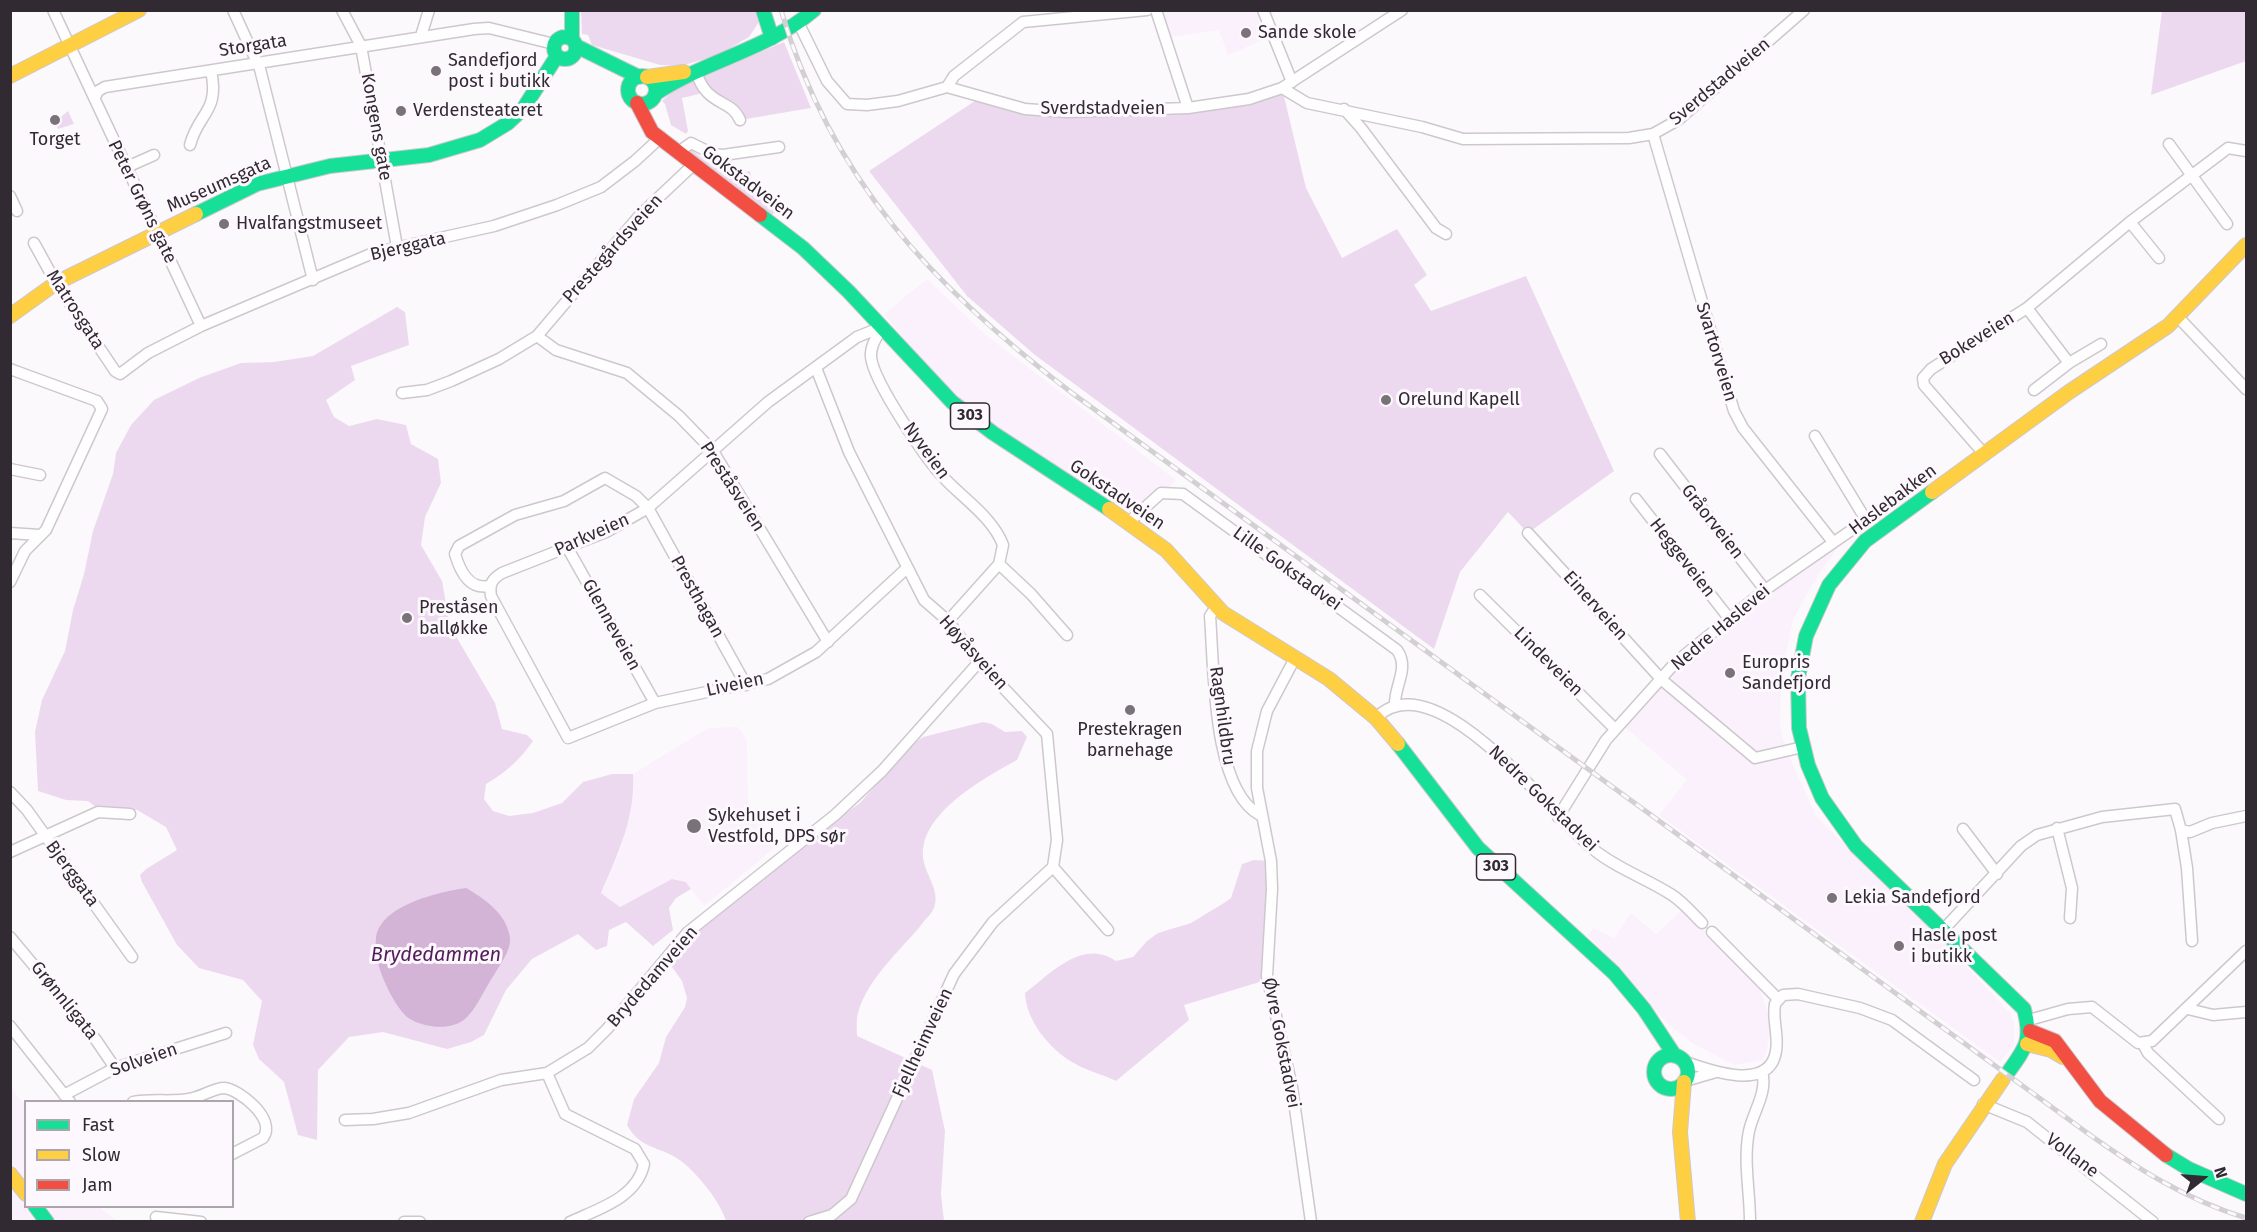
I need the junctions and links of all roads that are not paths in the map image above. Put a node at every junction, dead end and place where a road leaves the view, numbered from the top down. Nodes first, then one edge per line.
1 (53, 10) edge
2 (139, 10) edge
3 (233, 10) edge
4 (342, 10) edge
5 (429, 10) edge
6 (562, 10) edge
7 (572, 10) edge
8 (763, 10) edge
9 (814, 10) edge
10 (1147, 10) edge
11 (1156, 10) edge
12 (1263, 10) edge
13 (1402, 10) edge
14 (1804, 10) edge
15 (799, 24) junction
16 (421, 36) junction
17 (772, 38) junction
18 (69, 46) junction
19 (361, 46) junction
20 (565, 48) junction
21 (258, 65) junction
22 (211, 71) junction
23 (696, 71) junction
24 (10, 76) edge
25 (643, 77) junction
26 (1292, 82) junction
27 (628, 87) junction
28 (947, 87) junction
29 (1282, 88) junction
30 (95, 97) junction
31 (648, 100) junction
32 (1188, 108) junction
33 (1343, 109) junction
34 (740, 120) dead end
35 (1653, 134) junction
36 (661, 137) junction
37 (2169, 144) dead end
38 (190, 145) dead end
39 (779, 147) dead end
40 (2247, 151) edge
41 (677, 153) junction
42 (154, 155) dead end
43 (382, 160) junction
44 (693, 165) junction
45 (127, 167) junction
46 (286, 175) junction
47 (2193, 176) junction
48 (10, 195) edge
49 (17, 211) dead end
50 (2130, 222) junction
51 (2227, 224) dead end
52 (158, 231) junction
53 (1446, 234) dead end
54 (34, 243) dead end
55 (2247, 245) edge
56 (397, 247) junction
57 (2159, 258) dead end
58 (313, 279) junction
59 (56, 283) junction
60 (2027, 308) junction
61 (10, 315) edge
62 (2178, 317) junction
63 (201, 326) junction
64 (882, 327) junction
65 (537, 336) junction
66 (2101, 344) dead end
67 (2069, 363) junction
68 (816, 368) junction
69 (10, 369) edge
70 (120, 374) joint
71 (2247, 389) edge
72 (2034, 390) dead end
73 (402, 393) dead end
74 (1815, 436) dead end
75 (713, 451) junction
76 (1659, 454) dead end
77 (1985, 455) junction
78 (10, 469) edge
79 (40, 475) dead end
80 (1636, 499) dead end
81 (648, 508) junction
82 (1129, 522) junction
83 (10, 533) edge
84 (1528, 533) dead end
85 (39, 535) junction
86 (1833, 542) junction
87 (567, 547) junction
88 (999, 564) junction
89 (907, 568) junction
90 (10, 582) edge
91 (489, 586) junction
92 (1765, 590) junction
93 (1480, 596) dead end
94 (1216, 607) junction
95 (1728, 618) junction
96 (948, 621) junction
97 (1067, 635) dead end
98 (828, 642) junction
99 (1295, 658) junction
100 (979, 662) junction
101 (1662, 680) junction
102 (746, 685) junction
103 (655, 703) junction
104 (1395, 705) junction
105 (1376, 717) junction
106 (1616, 729) junction
107 (1803, 747) junction
108 (10, 792) edge
109 (130, 814) dead end
110 (1260, 815) junction
111 (2247, 816) edge
112 (1558, 817) junction
113 (2057, 828) junction
114 (1963, 829) dead end
115 (2181, 830) junction
116 (45, 837) junction
117 (10, 852) edge
118 (1053, 867) junction
119 (1997, 874) junction
120 (2070, 918) dead end
121 (1702, 922) dead end
122 (1944, 929) junction
123 (1108, 930) dead end
124 (1712, 932) dead end
125 (10, 937) edge
126 (2192, 941) dead end
127 (2247, 951) edge
128 (132, 957) dead end
129 (1614, 973) junction
130 (1778, 999) junction
131 (2188, 1009) junction
132 (2247, 1012) edge
133 (10, 1026) edge
134 (2029, 1032) junction
135 (226, 1033) dead end
136 (2143, 1044) junction
137 (1679, 1058) junction
138 (1656, 1063) junction
139 (114, 1068) junction
140 (1716, 1072) junction
141 (1762, 1072) junction
142 (547, 1073) junction
143 (1974, 1080) dead end
144 (1685, 1081) junction
145 (1660, 1085) junction
146 (67, 1098) edge
147 (162, 1100) edge
148 (1983, 1104) junction
149 (2219, 1119) dead end
150 (345, 1120) dead end
151 (1682, 1146) junction
152 (234, 1153) edge
153 (10, 1174) edge
154 (24, 1192) edge
155 (2247, 1194) edge
156 (37, 1208) edge
157 (156, 1217) edge
158 (47, 1221) edge
159 (201, 1221) edge
160 (404, 1221) edge
161 (420, 1221) edge
162 (570, 1221) edge
163 (809, 1221) edge
164 (1311, 1221) edge
165 (1688, 1221) edge
166 (1750, 1221) edge
167 (1922, 1221) edge
168 (2153, 1221) edge

1 - 18 street, Peter Grøns gate
2 - 18 main road
3 - 21 street
4 - 19 street, Kongens gate
5 - 16 street
6 - 20 main road
7 - 20 main road
8 - 17 main road
9 - 15 main road
10 - 28 street
11 - 32 street
12 - 26 street
13 - 26 street
14 - 35 street, Sverdstadveien
15 - 17 main road
15 - 28 street
16 - 19 street, Storgata
16 - 20 street, Storgata
17 - 23 main road
18 - 24 main road
18 - 30 street, Peter Grøns gate
19 - 21 street, Storgata
19 - 43 street, Kongens gate
20 - 25 main road
20 - 27 main road, 303
20 - 43 main road, Museumsgata
21 - 22 street, Storgata
21 - 46 street
22 - 30 street, Storgata
22 - 38 street
23 - 25 main road
23 - 31 main road
23 - 34 street
25 - 27 main road
25 - 31 main road, Gokstadveien / 303
26 - 29 street
27 - 31 main road, Gokstadveien / 303
28 - 32 street, Sverdstadveien
29 - 32 street, Sverdstadveien
29 - 33 street, Sverdstadveien
30 - 45 street, Peter Grøns gate
31 - 36 main road, Gokstadveien / 303
33 - 35 street, Sverdstadveien
33 - 53 street
35 - 86 street, Svartorveien
36 - 41 main road, Gokstadveien / 303
36 - 56 street, Bjerggata
37 - 47 street
39 - 41 street
40 - 47 street, Bokeveien
41 - 44 main road, Gokstadveien / 303
42 - 45 street
43 - 46 main road, Museumsgata
43 - 56 street, Kongens gate
44 - 64 main road, Gokstadveien / 303
44 - 65 street, Prestegårdsveien
45 - 52 street, Peter Grøns gate
46 - 52 main road, Museumsgata
46 - 58 street
47 - 50 street, Bokeveien
47 - 51 street
48 - 49 street
50 - 57 street
50 - 60 street, Bokeveien
52 - 59 main road, Museumsgata
52 - 63 street, Peter Grøns gate
54 - 59 street, Matrosgata
55 - 62 main road, Haslebakken
56 - 58 street, Bjerggata
58 - 63 street, Bjerggata
59 - 61 main road, Museumsgata
59 - 70 street, Matrosgata
60 - 67 street, Bokeveien
60 - 77 street, Bokeveien
62 - 71 street
62 - 77 main road, Haslebakken
63 - 70 street, Bjerggata
64 - 68 street, Parkveien
64 - 82 main road, Gokstadveien / 303
64 - 88 street, Nyveien
65 - 73 street, Prestegårdsveien
65 - 75 street, Preståsveien
66 - 67 street
67 - 72 street
68 - 75 street, Parkveien
68 - 89 street, Høyåsveien
69 - 85 street
74 - 86 street, Nedre Haslevei
75 - 81 street, Parkveien
75 - 98 street, Preståsveien
76 - 92 street, Gråorveien
77 - 107 main road, Haslebakken
78 - 79 street
80 - 95 street, Heggeveien
81 - 87 street, Parkveien
81 - 91 street
81 - 102 street, Presthagan
82 - 94 main road, Gokstadveien / 303
82 - 104 street, Lille Gokstadvei
83 - 85 street
84 - 101 street, Einerveien
85 - 90 street
86 - 92 street, Nedre Haslevei
87 - 91 street, Parkveien
87 - 103 street, Glenneveien
88 - 96 street
88 - 97 street
89 - 96 street, Høyåsveien
89 - 98 street, Liveien
91 - 103 street, Liveien
92 - 95 street, Nedre Haslevei
93 - 106 street, Lindeveien
94 - 99 main road, Gokstadveien / 303
94 - 110 street, Ragnhildbru
95 - 101 street, Nedre Haslevei
96 - 100 street, Høyåsveien
98 - 102 street, Liveien
99 - 105 main road, Gokstadveien / 303
99 - 110 street, Øvre Gokstadvei
100 - 118 street, Høyåsveien
100 - 142 street, Brydedamveien
101 - 106 street, Nedre Haslevei
101 - 107 street, Einerveien
102 - 103 street, Liveien
104 - 105 street
104 - 112 street, Nedre Gokstadvei
105 - 129 main road, Gokstadveien / 303
106 - 112 street, Nedre Haslevei
107 - 122 main road, Haslebakken
108 - 116 street, Bjerggata
109 - 116 street
110 - 164 street, Øvre Gokstadvei
111 - 115 street
112 - 121 street, Nedre Gokstadvei
113 - 115 street
113 - 119 street
113 - 120 street
114 - 119 street
115 - 126 street
116 - 117 street
116 - 128 street, Bjerggata
118 - 123 street
118 - 163 street, Fjellheimveien
119 - 122 street
122 - 134 main road, Haslebakken
124 - 130 street
125 - 139 street, Grønnligata
127 - 131 street
129 - 137 main road, Gokstadveien / 303
129 - 138 main road, Gokstadveien / 303
130 - 141 street
130 - 143 street
131 - 132 street
131 - 136 street
133 - 146 street
134 - 136 street
134 - 148 main road
134 - 155 main road
135 - 139 street, Solveien
136 - 149 street
137 - 138 main road
137 - 140 street
137 - 144 main road, 303
138 - 145 main road, 303
139 - 146 street, Solveien
140 - 141 street
140 - 144 street
141 - 166 street
142 - 150 street
142 - 162 street
144 - 145 main road
144 - 151 main road, 303
145 - 151 main road, 303
147 - 152 street
148 - 167 main road
148 - 168 street, Vollane
151 - 165 main road, 303
153 - 154 main road
156 - 158 main road
157 - 159 street
160 - 161 street

